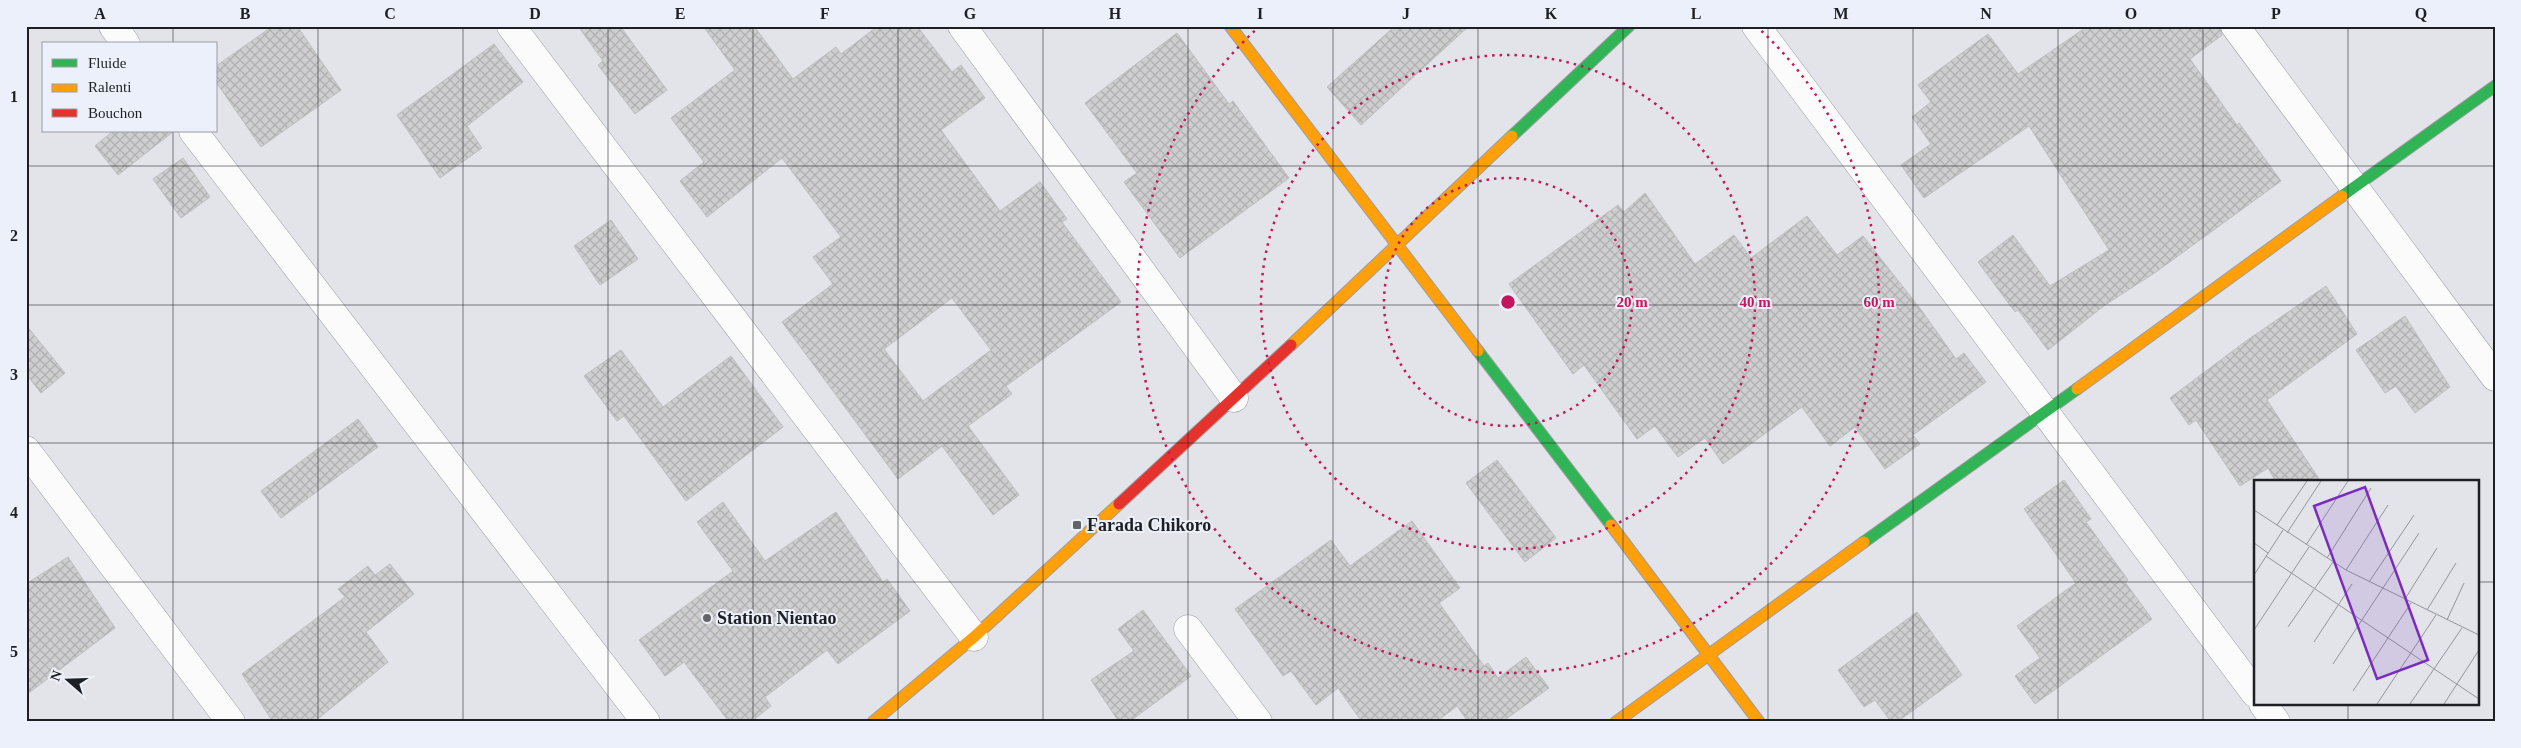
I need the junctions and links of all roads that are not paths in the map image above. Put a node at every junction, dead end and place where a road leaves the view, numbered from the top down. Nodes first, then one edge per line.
1 (113, 26) edge
2 (511, 26) edge
3 (962, 26) edge
4 (1230, 26) edge
5 (1629, 26) edge
6 (1756, 26) edge
7 (2235, 26) edge
8 (125, 42) edge
9 (2495, 86) edge
10 (194, 132) edge
11 (2355, 187) junction
12 (1397, 245) junction
13 (2495, 376) edge
14 (1234, 398) junction
15 (2045, 411) junction
16 (26, 450) edge
17 (1188, 629) dead end
18 (974, 637) junction
19 (1710, 654) junction
20 (2254, 692) edge
21 (2264, 706) edge
22 (231, 722) edge
23 (646, 722) edge
24 (873, 722) edge
25 (1258, 722) edge
26 (1616, 722) edge
27 (1758, 722) edge
28 (2276, 722) edge

1 - 8 street
2 - 18 street
3 - 14 street
4 - 12 main road
5 - 12 main road
6 - 15 street
7 - 11 street
9 - 11 main road
10 - 23 street
11 - 13 street
11 - 15 main road
12 - 14 main road
12 - 19 main road
14 - 18 main road
15 - 19 main road
15 - 20 street
16 - 22 street
17 - 25 street
18 - 24 main road
19 - 26 main road
19 - 27 main road
21 - 28 street

